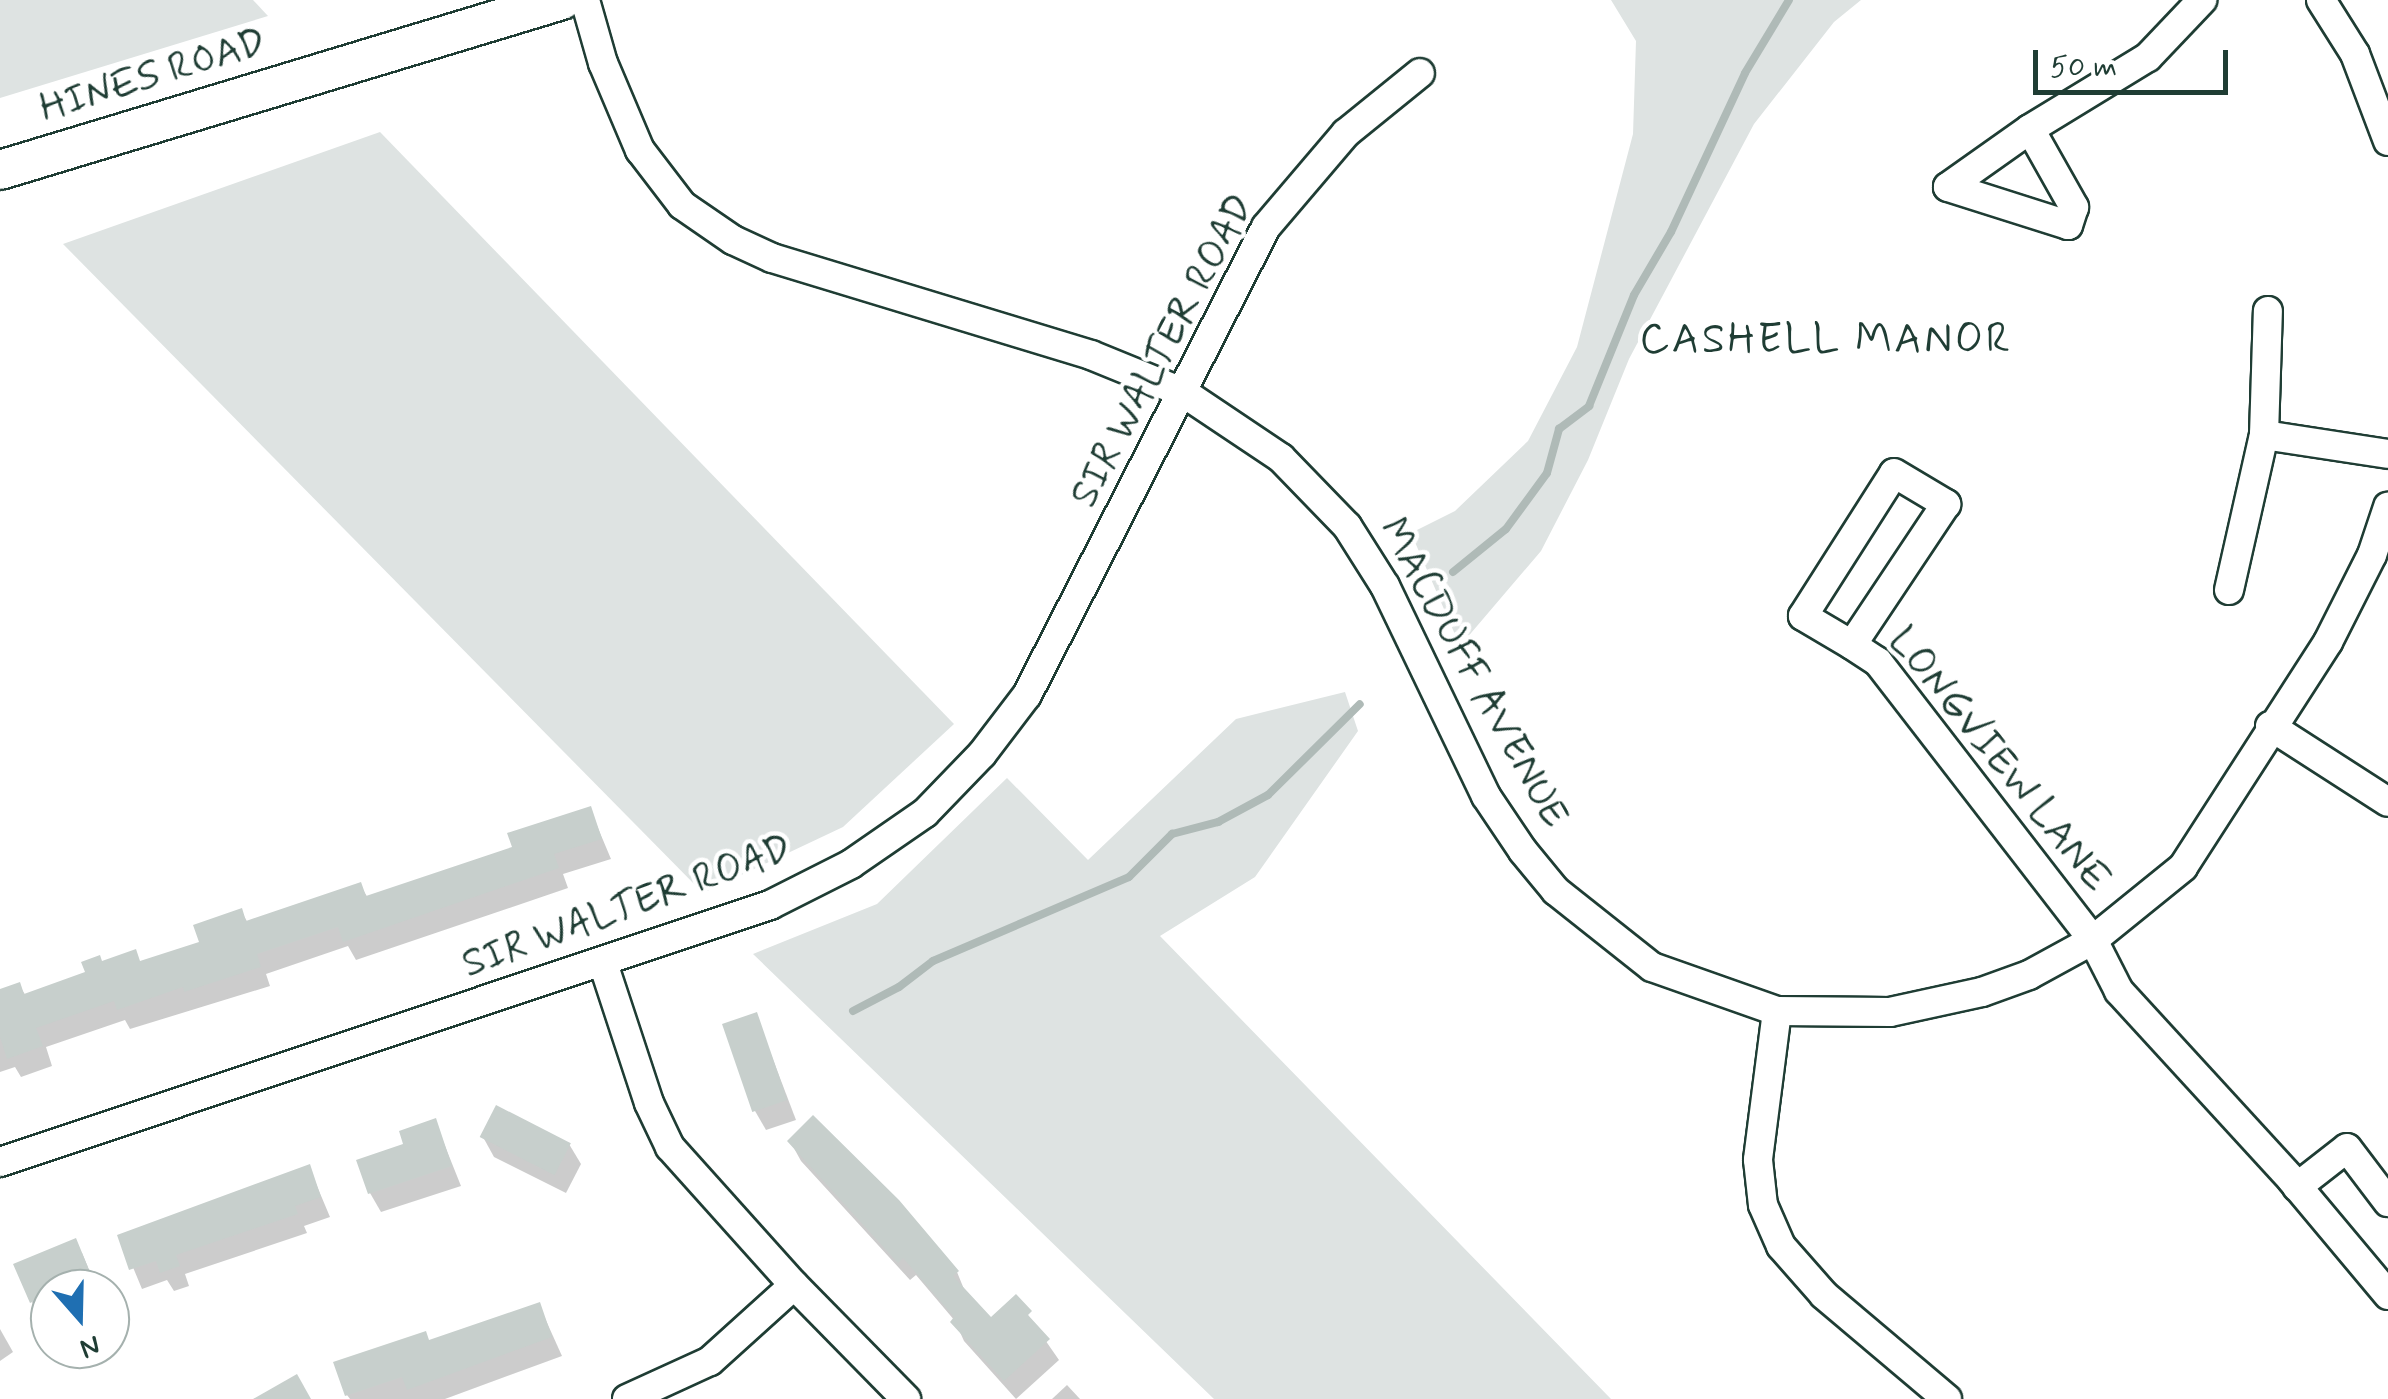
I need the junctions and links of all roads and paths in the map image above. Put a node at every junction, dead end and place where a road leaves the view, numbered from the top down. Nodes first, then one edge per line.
1 (562, 0) edge
2 (585, 0) edge
3 (2202, 0) edge
4 (2321, 0) edge
5 (1420, 73) dead end
6 (2030, 129) dead end
7 (2388, 141) edge
8 (0, 170) edge
9 (2268, 310) dead end
10 (1184, 393) junction
11 (2264, 435) junction
12 (2388, 454) edge
13 (2388, 507) edge
14 (2229, 590) dead end
15 (1852, 645) junction
16 (2270, 726) junction
17 (2388, 802) edge
18 (2094, 940) junction
19 (603, 963) junction
20 (1777, 1011) junction
21 (0, 1162) edge
22 (2296, 1187) junction
23 (2388, 1202) edge
24 (794, 1285) junction
25 (2388, 1295) edge
26 (627, 1399) edge
27 (906, 1399) edge
28 (1947, 1399) edge

1 - 8 street, HINES ROAD
2 - 10 street, MACDUFF AVENUE
3 - 6 street
4 - 7 street
5 - 10 street, SIR WALTER ROAD
9 - 11 street
10 - 19 street, SIR WALTER ROAD
10 - 20 street, MACDUFF AVENUE
11 - 12 street
11 - 14 street
13 - 16 street, MACDUFF AVENUE
15 - 15 street, LONGVIEW LANE
15 - 18 street, LONGVIEW LANE
16 - 17 street
16 - 18 street, MACDUFF AVENUE
18 - 20 street, MACDUFF AVENUE
18 - 22 street, LONGVIEW LANE
19 - 21 street, SIR WALTER ROAD
19 - 24 street
20 - 28 street
22 - 23 street
22 - 25 street, LONGVIEW LANE
24 - 26 street
24 - 27 street

